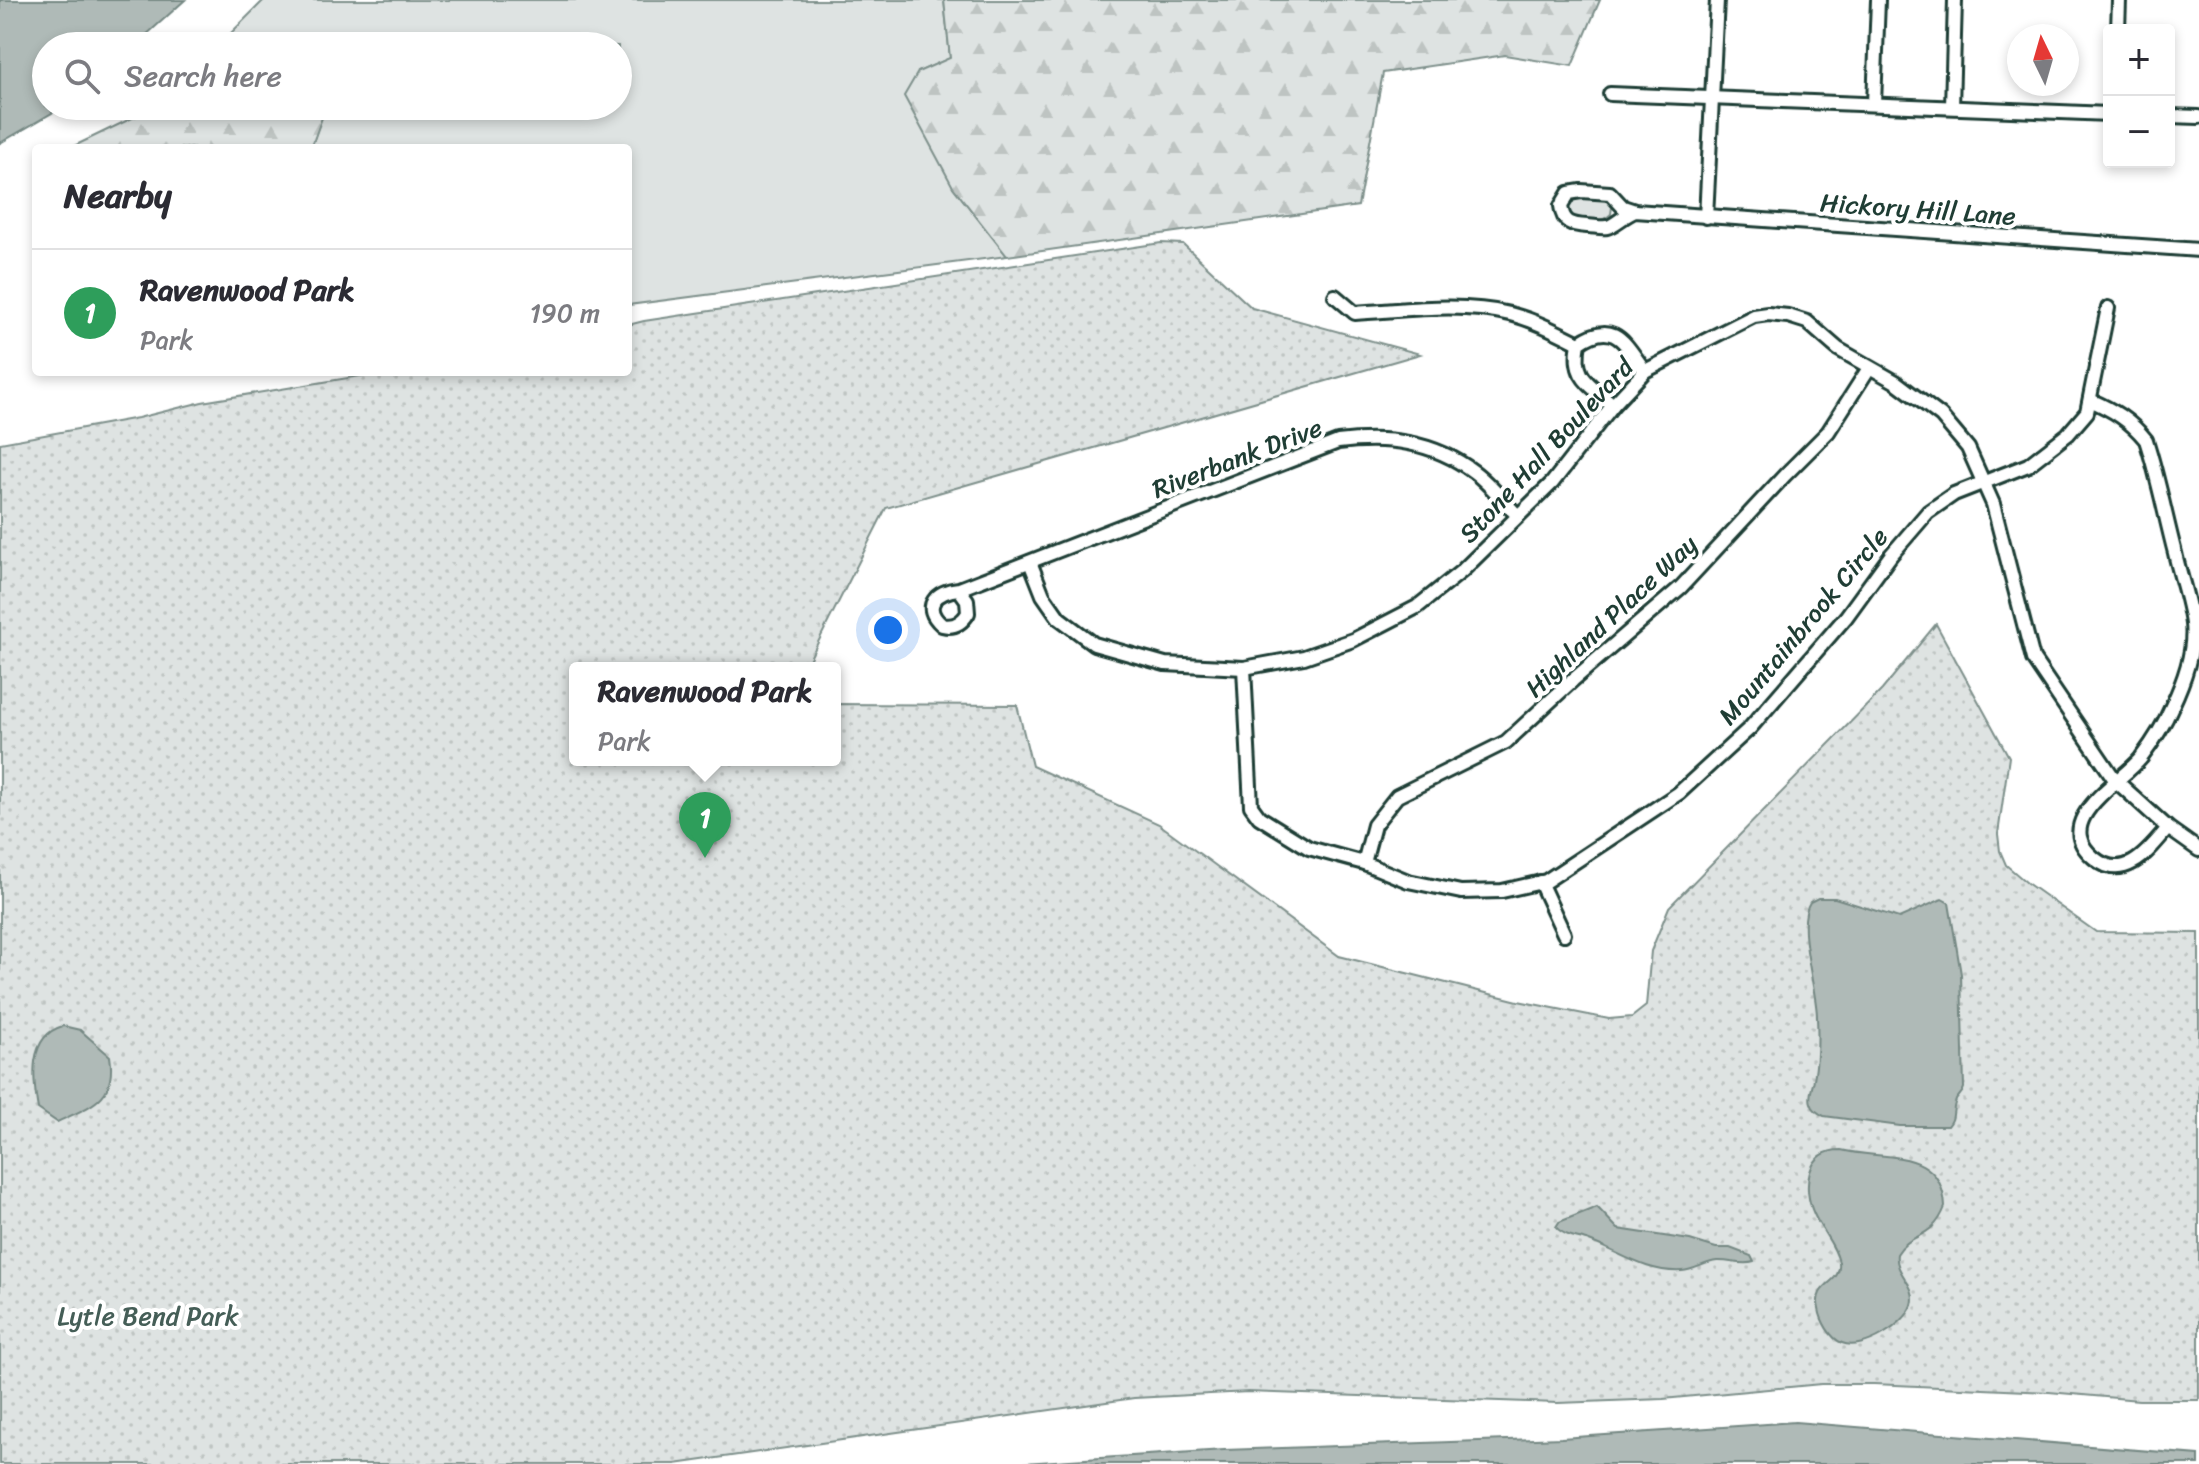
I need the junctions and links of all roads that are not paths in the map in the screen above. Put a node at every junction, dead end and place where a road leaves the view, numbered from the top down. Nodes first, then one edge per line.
1 (1717, 0) edge
2 (1878, 0) edge
3 (1955, 0) edge
4 (2119, 0) edge
5 (2118, 24) edge
6 (1610, 94) dead end
7 (1713, 98) junction
8 (1874, 104) junction
9 (1952, 107) junction
10 (2103, 114) edge
11 (2175, 116) edge
12 (2199, 117) edge
13 (1635, 211) junction
14 (1706, 217) junction
15 (2199, 250) edge
16 (1335, 296) dead end
17 (2108, 308) dead end
18 (1579, 343) junction
19 (1869, 368) junction
20 (1645, 371) junction
21 (2090, 400) junction
22 (1613, 405) junction
23 (1984, 484) junction
24 (1518, 516) junction
25 (1030, 562) junction
26 (959, 589) dead end
27 (1244, 668) junction
28 (2115, 780) junction
29 (2168, 828) junction
30 (2199, 850) edge
31 (1364, 863) junction
32 (1540, 882) junction
33 (1564, 934) dead end

1 - 7 street
2 - 8 street
3 - 9 street
4 - 5 street
6 - 7 street
7 - 8 street
7 - 14 street
8 - 9 street
9 - 10 street
11 - 12 street
13 - 13 street, Hickory Hill Lane
13 - 14 street, Hickory Hill Lane
14 - 15 street, Hickory Hill Lane
16 - 18 street
17 - 21 street, Mountainbrook Circle
18 - 20 street
18 - 22 street
19 - 20 street, Stone Hall Boulevard
19 - 23 street, Stone Hall Boulevard
19 - 31 street, Highland Place Way
20 - 22 street, Stone Hall Boulevard
21 - 23 street, Mountainbrook Circle
21 - 28 street
22 - 24 street, Stone Hall Boulevard
23 - 28 street, Stone Hall Boulevard
23 - 32 street, Mountainbrook Circle
24 - 25 street, Riverbank Drive
24 - 27 street, Stone Hall Boulevard
25 - 26 street, Riverbank Drive
25 - 27 street, Stone Hall Boulevard
27 - 31 street, Mountainbrook Circle
28 - 29 street, Stone Hall Boulevard
28 - 29 street
29 - 30 street, Stone Hall Boulevard
31 - 32 street, Mountainbrook Circle
32 - 33 street

